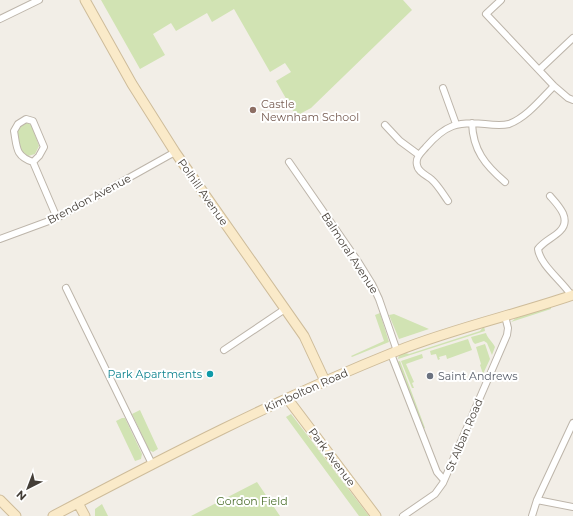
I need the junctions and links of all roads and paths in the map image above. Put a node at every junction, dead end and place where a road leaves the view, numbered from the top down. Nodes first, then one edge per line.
1 (39, 0) edge
2 (85, 0) edge
3 (501, 0) edge
4 (0, 19) edge
5 (573, 38) edge
6 (539, 70) junction
7 (554, 86) junction
8 (443, 88) dead end
9 (573, 100) edge
10 (472, 123) junction
11 (456, 124) junction
12 (385, 125) dead end
13 (175, 152) junction
14 (419, 155) junction
15 (33, 162) junction
16 (289, 162) dead end
17 (505, 182) dead end
18 (550, 196) dead end
19 (448, 201) dead end
20 (57, 218) junction
21 (0, 239) edge
22 (66, 288) dead end
23 (572, 295) edge
24 (285, 309) junction
25 (505, 316) junction
26 (224, 350) dead end
27 (394, 352) junction
28 (325, 381) junction
29 (287, 398) junction
30 (573, 423) edge
31 (152, 464) junction
32 (444, 480) junction
33 (0, 500) edge
34 (537, 500) junction
35 (78, 503) junction
36 (573, 507) edge
37 (16, 516) edge
38 (53, 516) edge
39 (85, 516) edge
40 (376, 516) edge
41 (403, 516) edge
42 (532, 516) edge

1 - 4 street
2 - 13 street, Polhill Avenue
3 - 6 street
5 - 6 street
6 - 7 street
7 - 9 street
7 - 10 street
8 - 11 street
10 - 11 street
10 - 17 street
11 - 14 street
12 - 14 street
13 - 20 street, Brendon Avenue
13 - 24 street, Polhill Avenue
14 - 19 street
15 - 15 street
15 - 20 street
16 - 27 street, Balmoral Avenue
18 - 23 street
20 - 21 street, Brendon Avenue
22 - 31 street
23 - 25 street, Kimbolton Road
24 - 26 street
24 - 28 street, Polhill Avenue
25 - 27 street, Kimbolton Road
25 - 32 street, St Alban Road
27 - 28 street, Kimbolton Road
27 - 32 street, Balmoral Avenue
28 - 29 street, Kimbolton Road
29 - 31 street, Kimbolton Road
29 - 40 street, Park Avenue
30 - 34 street
31 - 35 street, Kimbolton Road
32 - 41 street, St Alban Road
33 - 37 street
34 - 36 street
34 - 42 street
35 - 38 street, Kimbolton Road
35 - 39 street

